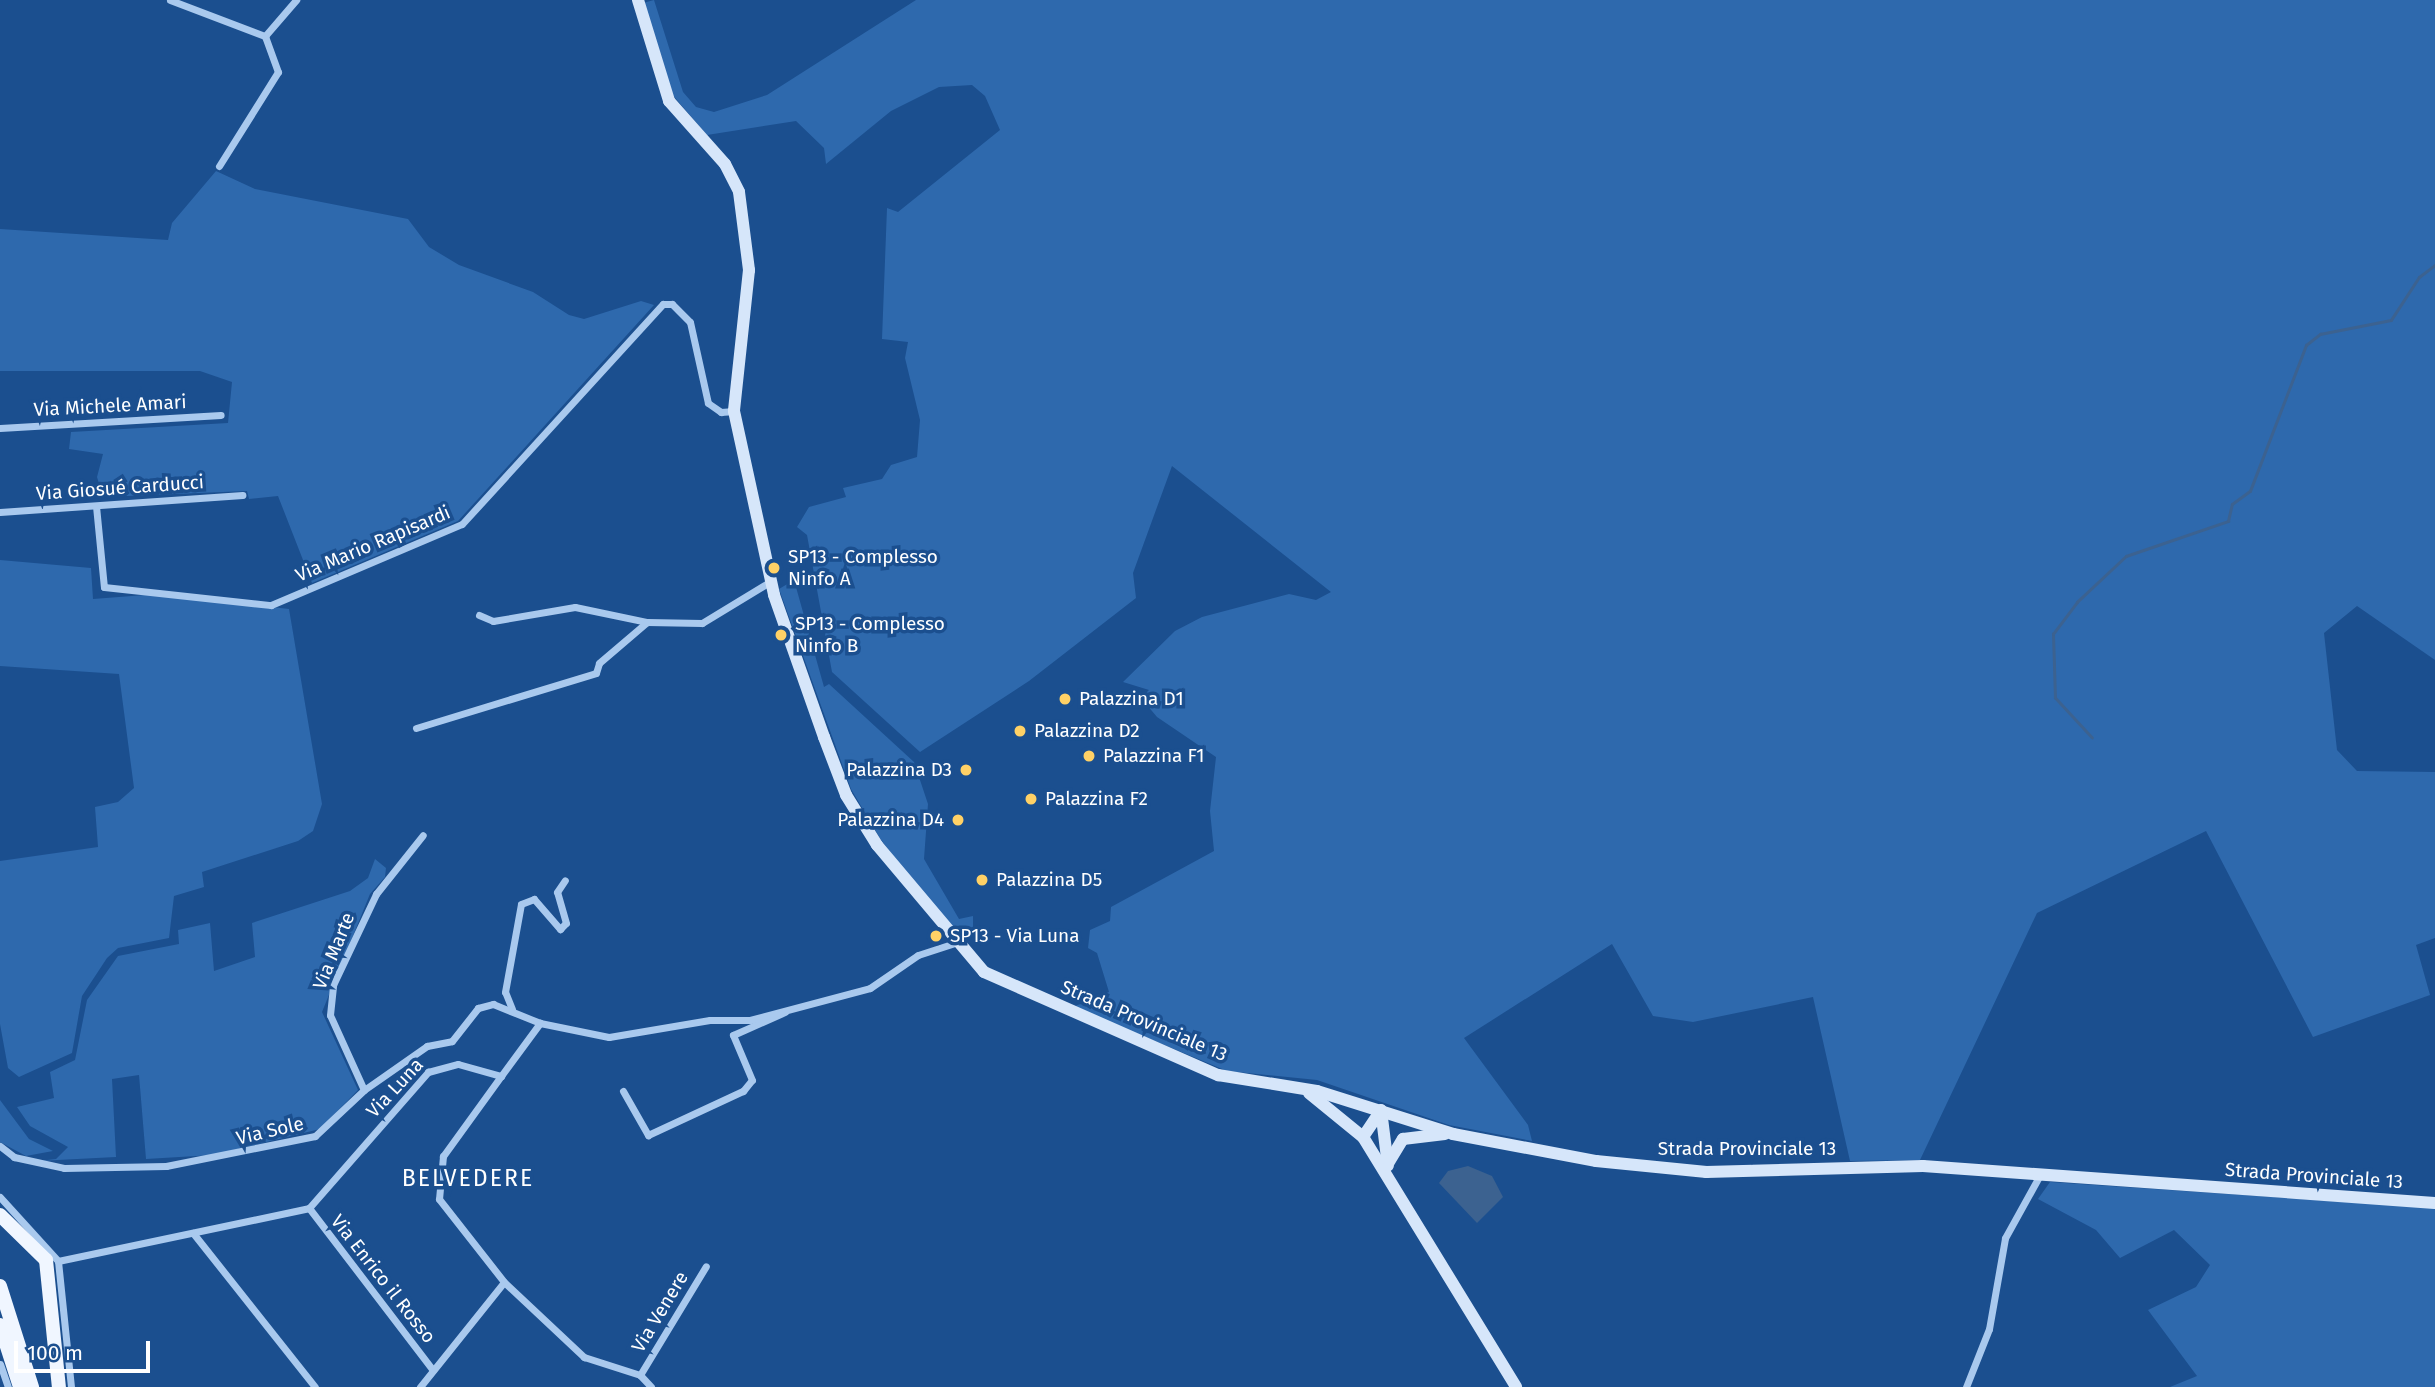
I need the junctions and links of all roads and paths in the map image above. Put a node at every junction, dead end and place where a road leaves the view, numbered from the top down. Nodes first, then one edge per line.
1 (170, 0) edge
2 (296, 0) edge
3 (638, 0) edge
4 (265, 36) junction
5 (219, 166) dead end
6 (734, 411) junction
7 (221, 415) dead end
8 (0, 428) edge
9 (242, 495) dead end
10 (96, 506) junction
11 (0, 512) edge
12 (771, 581) junction
13 (479, 615) dead end
14 (647, 622) junction
15 (416, 728) dead end
16 (423, 835) dead end
17 (565, 880) dead end
18 (954, 943) junction
19 (791, 1008) junction
20 (512, 1009) junction
21 (540, 1023) junction
22 (501, 1076) junction
23 (1298, 1087) junction
24 (364, 1090) junction
25 (622, 1091) dead end
26 (1381, 1110) junction
27 (1453, 1134) junction
28 (1363, 1137) junction
29 (0, 1146) edge
30 (1389, 1169) junction
31 (2041, 1172) junction
32 (0, 1197) edge
33 (2435, 1203) edge
34 (309, 1208) junction
35 (0, 1215) edge
36 (1415, 1219) junction
37 (193, 1233) junction
38 (58, 1261) junction
39 (706, 1266) dead end
40 (504, 1282) junction
41 (0, 1286) edge
42 (0, 1325) edge
43 (0, 1364) edge
44 (433, 1370) junction
45 (640, 1375) junction
46 (8, 1387) edge
47 (20, 1387) edge
48 (32, 1387) edge
49 (59, 1387) edge
50 (71, 1387) edge
51 (315, 1387) edge
52 (420, 1387) edge
53 (651, 1387) edge
54 (1516, 1387) edge
55 (1966, 1387) edge

1 - 4 street
2 - 4 street
3 - 6 main road, Strada Provinciale 13
4 - 5 street
6 - 10 street, Via Mario Rapisardi
6 - 12 main road, Strada Provinciale 13
7 - 8 street, Via Michele Amari
9 - 10 street, Via Giosué Carducci
10 - 11 street, Via Giosué Carducci
12 - 14 street
12 - 18 main road, Strada Provinciale 13
13 - 14 street
14 - 15 street
16 - 24 street, Via Marte
17 - 20 street
18 - 19 street
18 - 23 main road, Strada Provinciale 13
19 - 21 street
19 - 25 street
20 - 21 street, Via Sole
20 - 24 street, Via Sole
21 - 22 street
22 - 34 street, Via Luna
22 - 40 street
23 - 26 main road, Strada Provinciale 13
23 - 28 main road
24 - 29 street, Via Sole
26 - 27 main road, Strada Provinciale 13
26 - 28 main road
26 - 30 main road
27 - 30 main road
27 - 31 main road, Strada Provinciale 13
28 - 36 main road
30 - 36 main road
31 - 33 main road, Strada Provinciale 13
31 - 55 street
32 - 38 street
34 - 37 street
34 - 44 street, Via Enrico il Rosso
35 - 49 main road
36 - 54 main road
37 - 38 street
37 - 51 street
38 - 50 street
39 - 45 street, Via Venere
40 - 44 street
40 - 45 street
41 - 48 main road
42 - 47 main road
43 - 46 street
44 - 52 street
45 - 53 street

